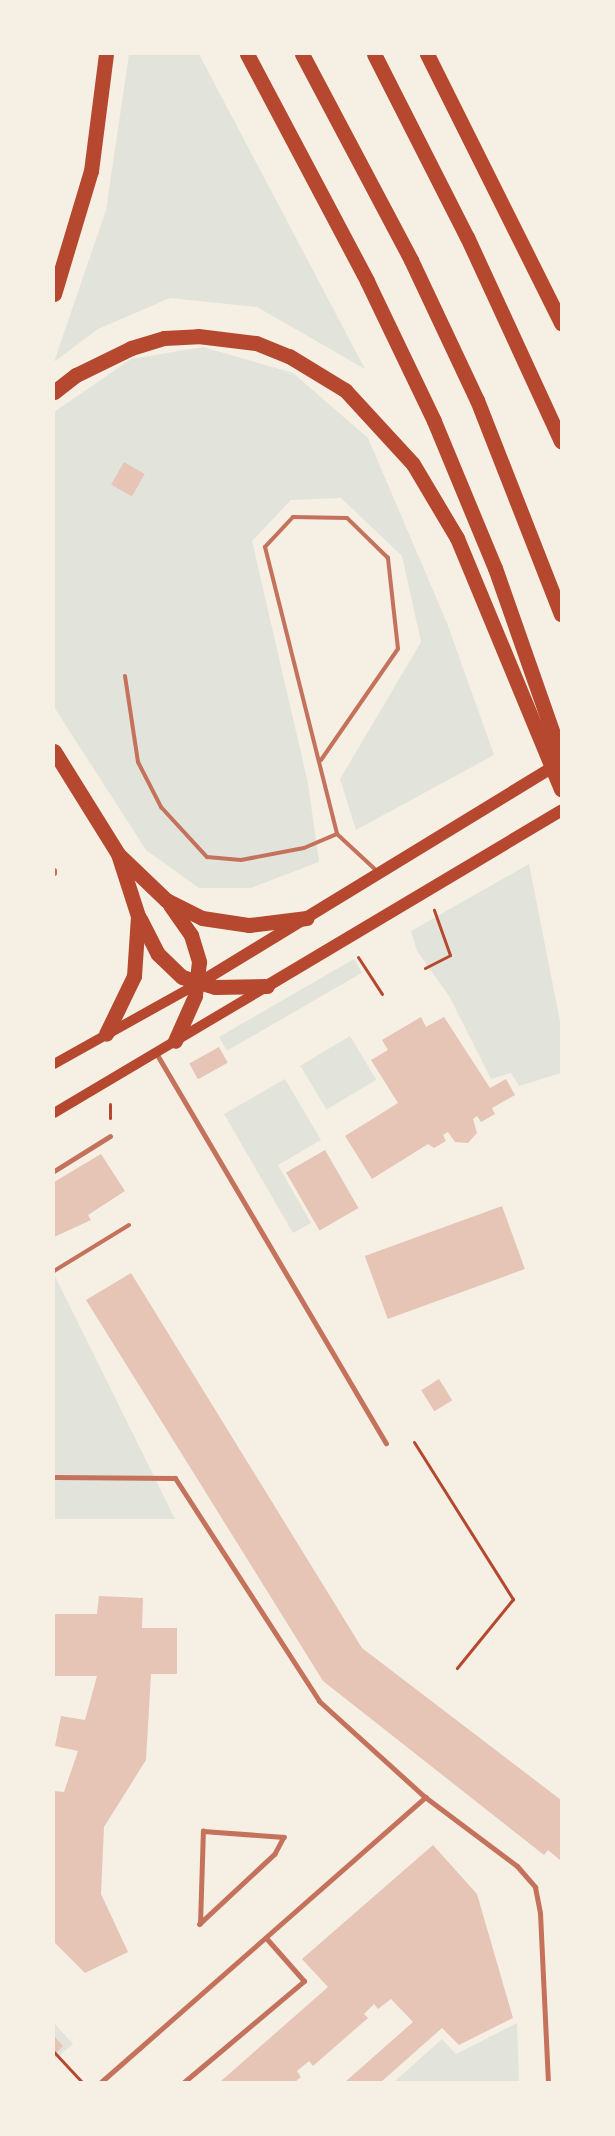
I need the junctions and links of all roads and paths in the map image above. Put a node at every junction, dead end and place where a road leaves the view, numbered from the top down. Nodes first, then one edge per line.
1 (106, 54) edge
2 (247, 54) edge
3 (302, 54) edge
4 (374, 54) edge
5 (427, 54) edge
6 (54, 294) edge
7 (561, 323) edge
8 (54, 392) edge
9 (561, 441) edge
10 (561, 614) edge
11 (125, 676) dead end
12 (54, 751) edge
13 (561, 756) edge
14 (321, 760) junction
15 (561, 762) edge
16 (561, 789) edge
17 (561, 811) edge
18 (337, 834) junction
19 (118, 854) junction
20 (380, 874) junction
21 (166, 900) junction
22 (434, 910) dead end
23 (138, 916) junction
24 (307, 918) junction
25 (355, 953) dead end
26 (425, 968) dead end
27 (199, 983) junction
28 (267, 986) junction
29 (382, 994) dead end
30 (106, 1034) junction
31 (175, 1040) junction
32 (155, 1052) junction
33 (54, 1064) edge
34 (54, 1113) edge
35 (110, 1136) dead end
36 (54, 1171) edge
37 (129, 1225) dead end
38 (54, 1271) edge
39 (414, 1442) dead end
40 (386, 1443) dead end
41 (54, 1477) edge
42 (457, 1668) dead end
43 (425, 1798) junction
44 (203, 1831) joint
45 (267, 1939) junction
46 (54, 2052) edge
47 (82, 2082) edge
48 (101, 2082) edge
49 (184, 2082) edge
50 (548, 2082) edge

1 - 6 highway
2 - 13 highway
3 - 10 highway
4 - 9 highway
5 - 7 highway
8 - 16 highway
11 - 18 lane
12 - 19 highway
14 - 14 lane
14 - 18 lane
15 - 20 main road
17 - 28 main road
18 - 20 lane
19 - 21 highway
19 - 23 highway
20 - 24 main road
21 - 24 highway
21 - 27 highway
22 - 26 path
23 - 27 highway
23 - 30 highway
24 - 27 main road
25 - 29 path
27 - 28 highway
27 - 30 main road
27 - 31 highway
28 - 31 main road
30 - 33 main road
31 - 32 main road
32 - 34 main road
32 - 40 street
35 - 36 street
37 - 38 lane
39 - 42 path
41 - 43 street
43 - 45 street
43 - 50 street
44 - 44 street
45 - 48 street
45 - 49 street
46 - 47 path

